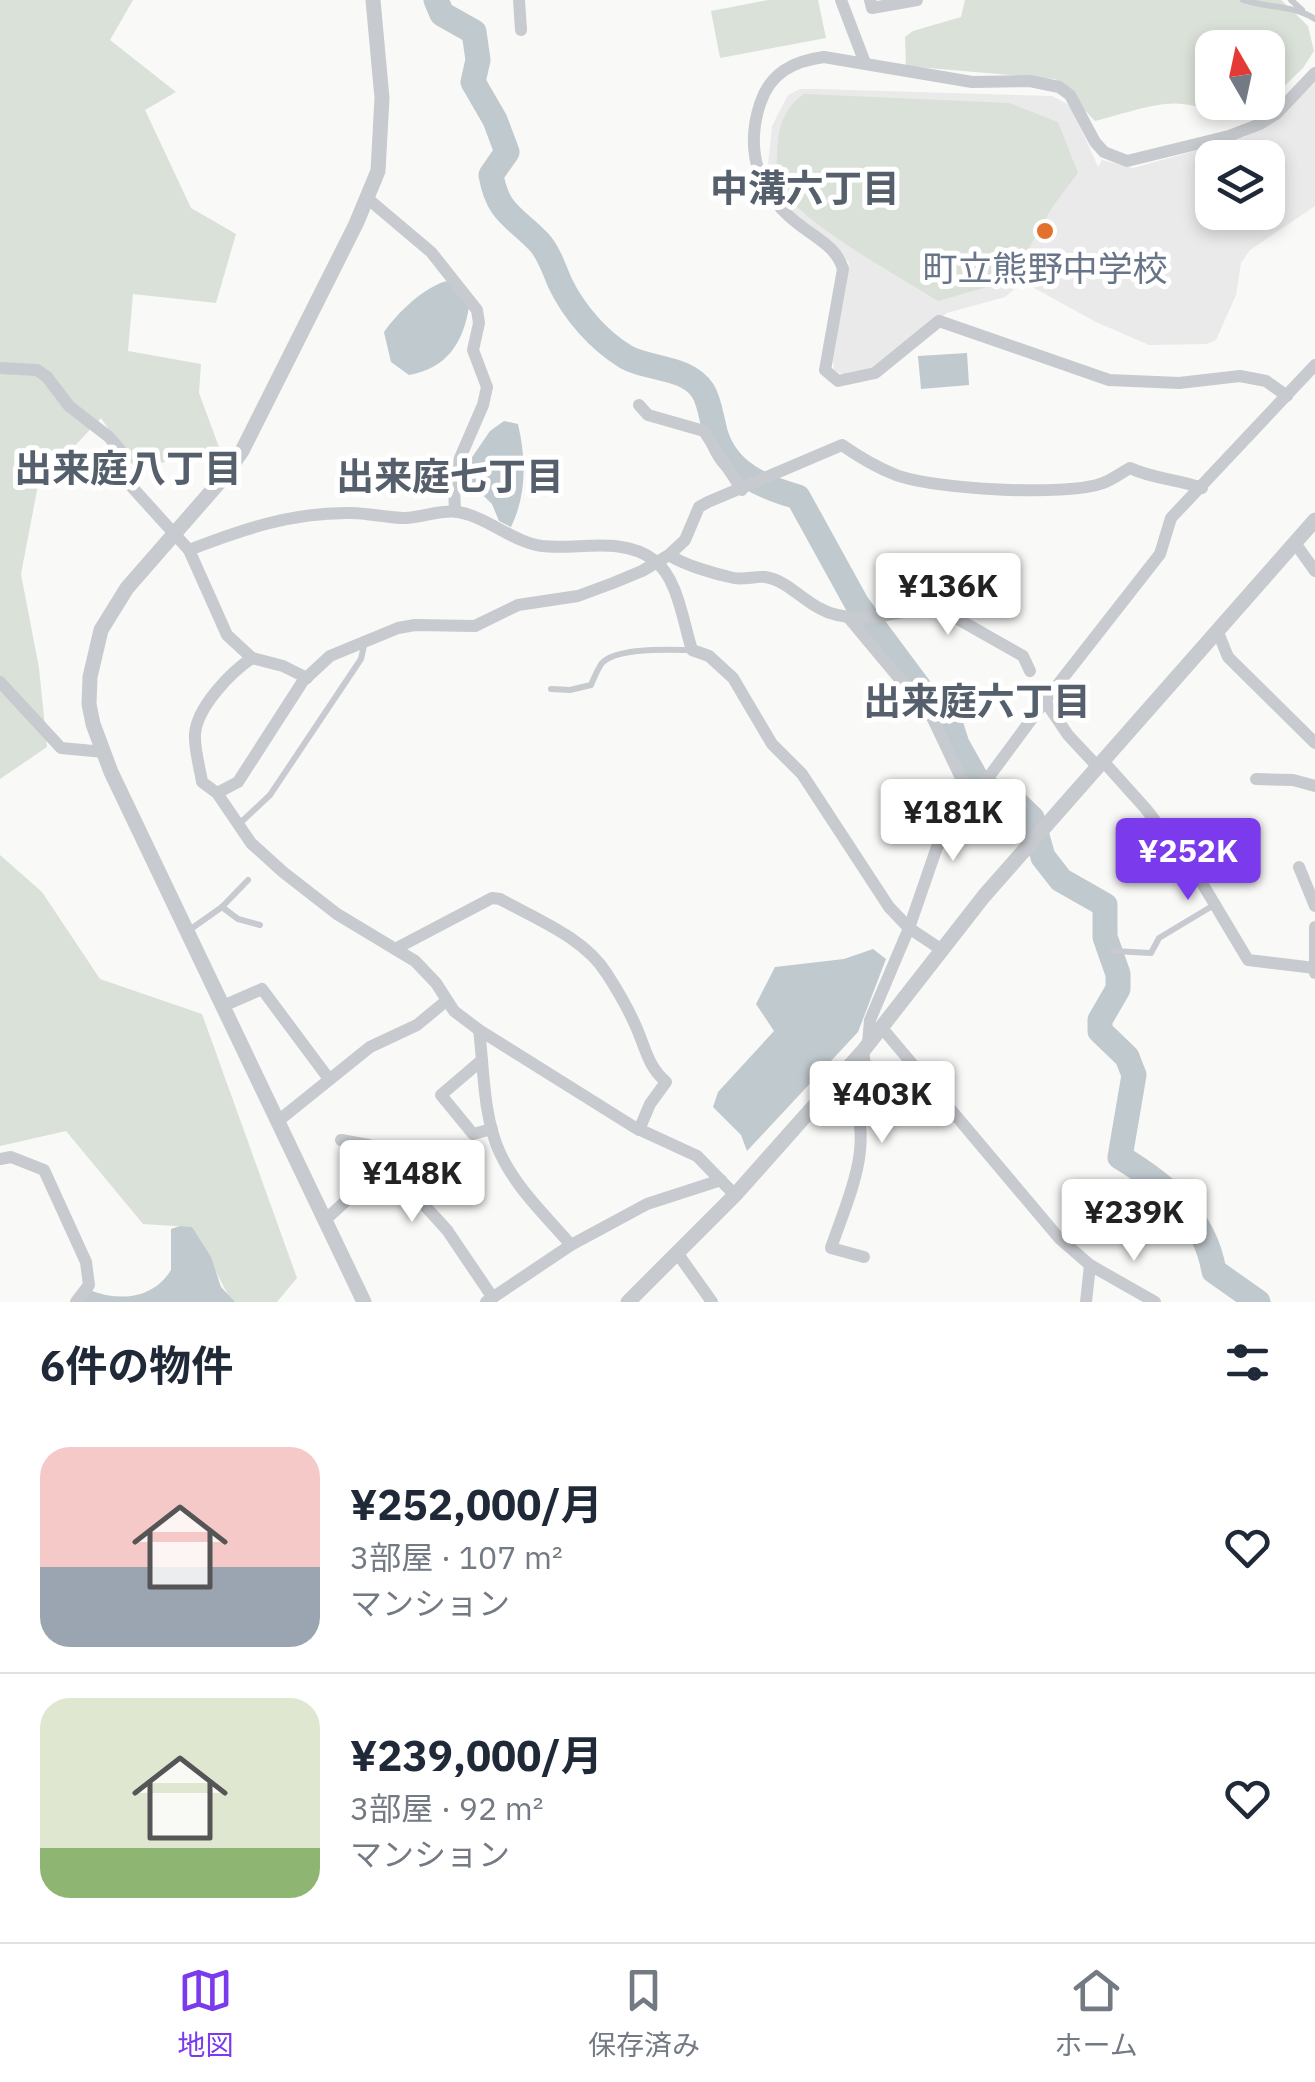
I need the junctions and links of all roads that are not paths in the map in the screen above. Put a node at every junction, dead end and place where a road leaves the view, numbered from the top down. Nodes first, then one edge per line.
1 (373, 0) edge
2 (520, 0) edge
3 (840, 0) edge
4 (859, 0) edge
5 (917, 0) edge
6 (1244, 0) edge
7 (1291, 0) edge
8 (871, 4) edge
9 (1303, 11) junction
10 (1315, 18) edge
11 (521, 30) dead end
12 (865, 63) junction
13 (1315, 73) edge
14 (367, 198) junction
15 (1315, 365) edge
16 (0, 368) edge
17 (1287, 396) junction
18 (639, 405) dead end
19 (1202, 488) junction
20 (744, 489) junction
21 (455, 511) junction
22 (1315, 520) edge
23 (176, 535) junction
24 (1294, 544) junction
25 (189, 550) junction
26 (663, 559) junction
27 (1315, 571) edge
28 (853, 617) junction
29 (1218, 630) junction
30 (365, 640) junction
31 (692, 650) junction
32 (252, 658) junction
33 (1030, 671) dead end
34 (307, 678) junction
35 (0, 682) edge
36 (551, 688) dead end
37 (1045, 700) junction
38 (1315, 742) edge
39 (104, 752) junction
40 (1100, 763) junction
41 (1256, 780) dead end
42 (1315, 786) edge
43 (981, 789) junction
44 (216, 794) junction
45 (237, 826) junction
46 (1299, 867) dead end
47 (248, 880) dead end
48 (1214, 905) junction
49 (1315, 906) edge
50 (222, 907) junction
51 (260, 925) dead end
52 (1315, 927) edge
53 (909, 928) junction
54 (187, 931) junction
55 (395, 948) junction
56 (942, 950) junction
57 (1113, 951) dead end
58 (1314, 969) edge
59 (446, 1001) junction
60 (223, 1006) junction
61 (882, 1028) junction
62 (478, 1030) junction
63 (865, 1047) junction
64 (482, 1060) junction
65 (329, 1079) junction
66 (278, 1120) junction
67 (492, 1129) junction
68 (640, 1130) junction
69 (340, 1140) dead end
70 (392, 1158) junction
71 (0, 1160) edge
72 (721, 1180) junction
73 (735, 1194) junction
74 (325, 1220) junction
75 (571, 1245) junction
76 (678, 1254) junction
77 (864, 1257) dead end
78 (1090, 1264) junction
79 (497, 1298) edge
80 (1150, 1300) edge
81 (76, 1302) edge
82 (364, 1302) edge
83 (628, 1302) edge
84 (712, 1302) edge
85 (1086, 1302) edge

1 - 14 street
2 - 11 street
3 - 12 street
4 - 8 street
5 - 8 street
6 - 9 lane
7 - 9 lane
9 - 10 lane
12 - 13 street
12 - 17 street
14 - 21 street
14 - 23 street
15 - 17 street
16 - 23 street
17 - 19 street
18 - 20 street
19 - 20 street
19 - 37 street
20 - 26 street
21 - 25 street
21 - 26 street
22 - 24 street
23 - 25 street
23 - 39 street
24 - 27 street
24 - 29 street
25 - 32 street
26 - 28 street
26 - 30 street
26 - 31 street
28 - 33 street
28 - 43 street
29 - 38 street
29 - 40 street
30 - 34 street
30 - 45 lane
31 - 36 lane
31 - 53 street
32 - 34 street
32 - 44 street
34 - 44 street
35 - 39 street
37 - 40 street
37 - 43 street
39 - 54 street
40 - 48 street
40 - 56 street
41 - 42 street
43 - 53 street
44 - 45 street
45 - 55 street
46 - 49 street
47 - 50 lane
48 - 57 lane
48 - 58 street
50 - 51 lane
50 - 54 lane
52 - 58 street
53 - 56 street
53 - 63 street
54 - 60 street
55 - 59 street
55 - 68 street
56 - 61 street
59 - 62 street
59 - 65 street
60 - 65 street
60 - 66 street
61 - 63 street
61 - 78 street
62 - 64 street
62 - 68 street
63 - 73 street
63 - 77 street
64 - 67 street
64 - 67 street
65 - 66 street
66 - 74 street
67 - 75 street
68 - 72 street
69 - 70 street
70 - 74 street
70 - 79 street
71 - 81 street
72 - 73 street
72 - 75 street
73 - 76 street
74 - 82 street
75 - 79 street
76 - 83 street
76 - 84 street
78 - 80 street
78 - 85 street

